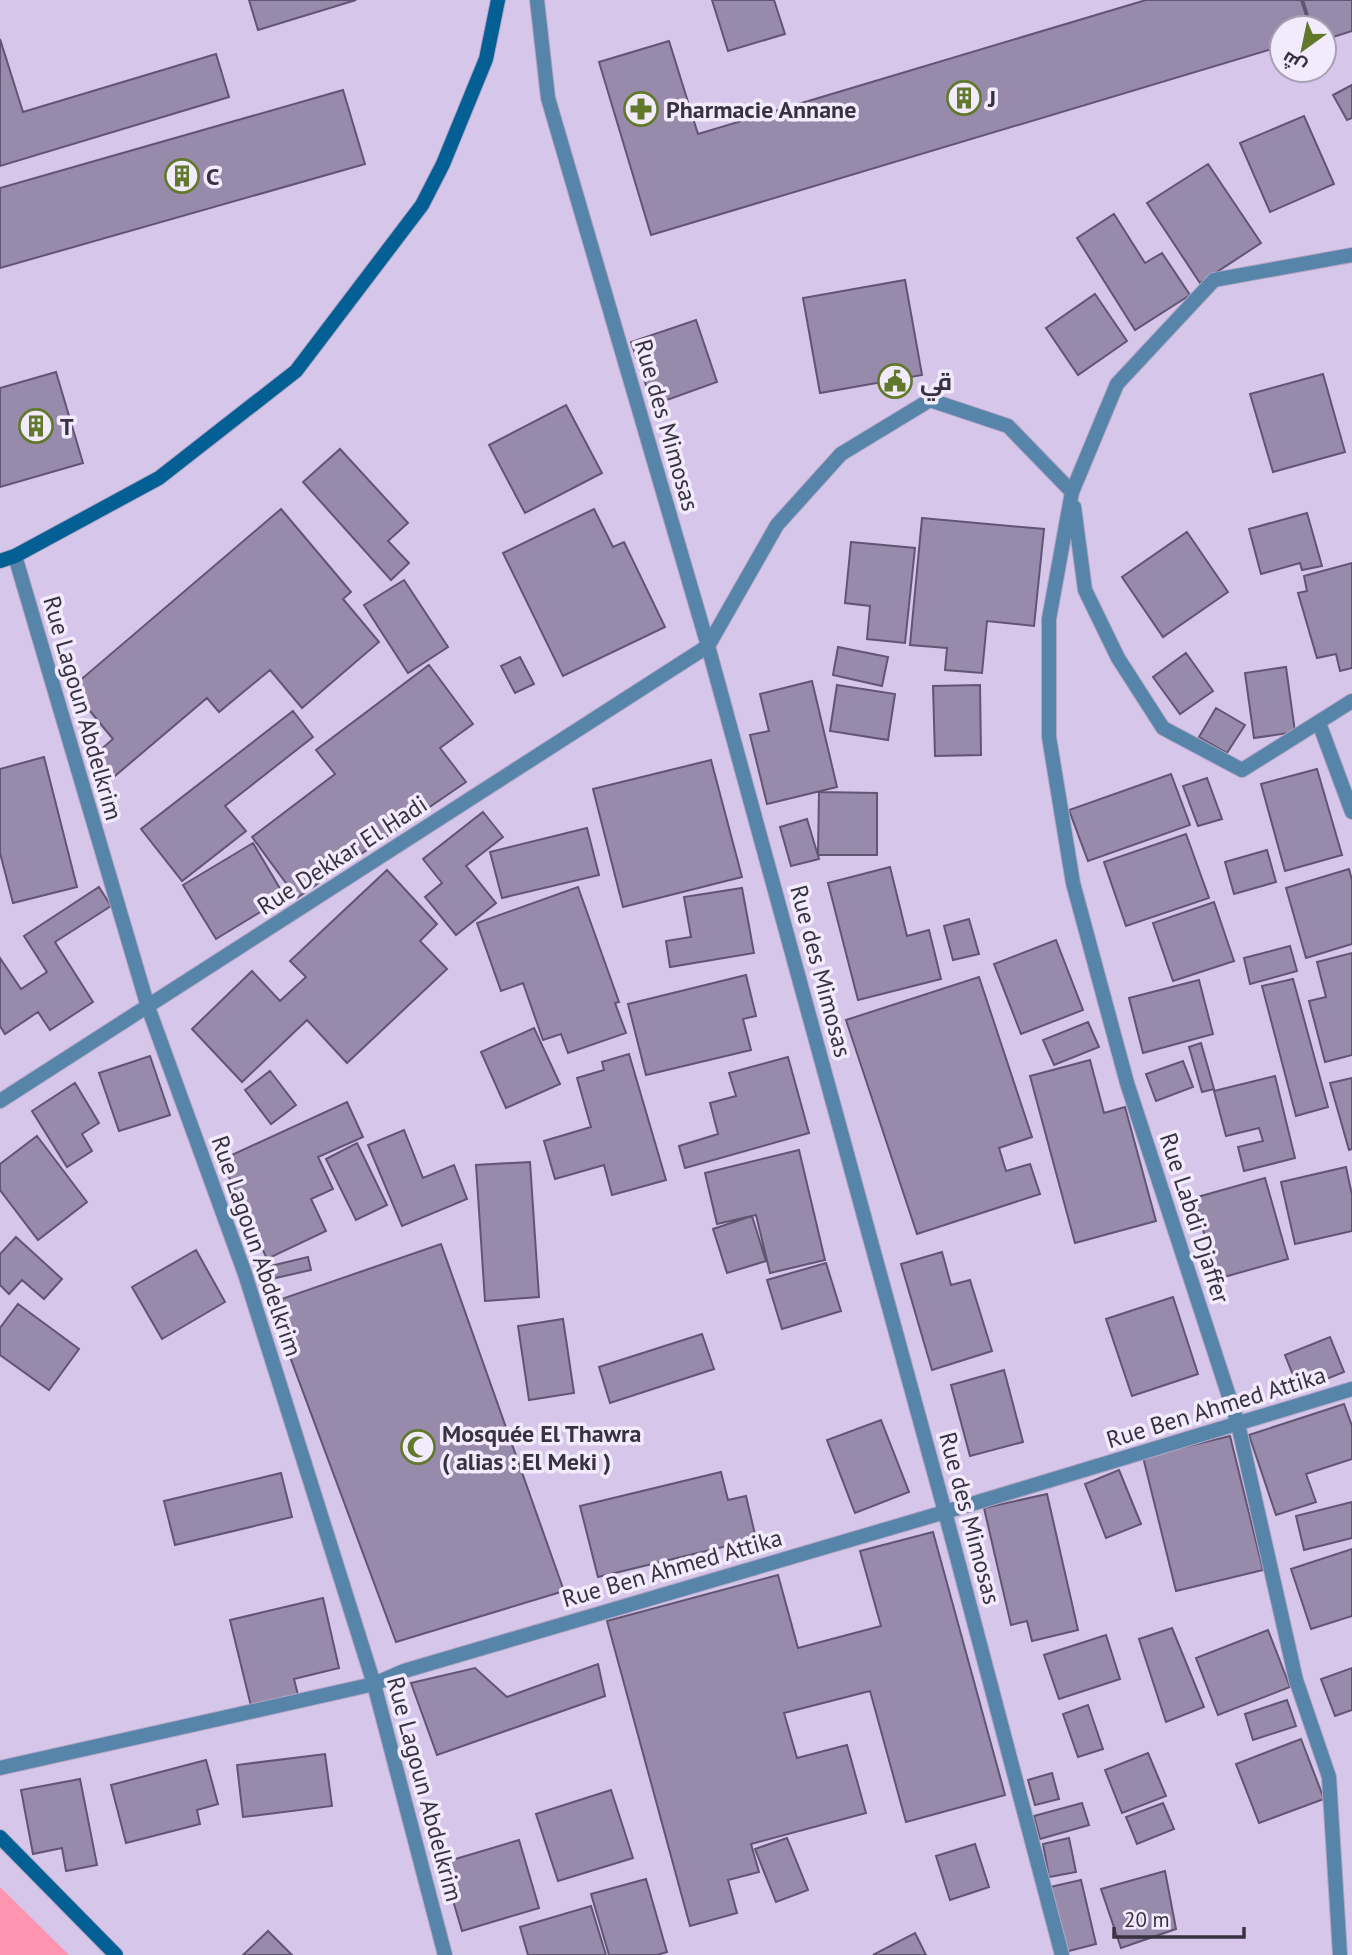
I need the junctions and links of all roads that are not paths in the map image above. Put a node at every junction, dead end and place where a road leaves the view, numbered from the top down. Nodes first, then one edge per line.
1 (498, 0) edge
2 (537, 0) edge
3 (1352, 255) edge
4 (1072, 492) junction
5 (15, 556) junction
6 (0, 561) edge
7 (708, 646) junction
8 (1352, 701) edge
9 (1319, 723) junction
10 (1352, 812) edge
11 (148, 1007) junction
12 (0, 1101) edge
13 (1352, 1389) edge
14 (1238, 1424) junction
15 (945, 1512) junction
16 (374, 1684) junction
17 (0, 1768) edge
18 (0, 1837) edge
19 (116, 1955) edge
20 (446, 1955) edge
21 (1062, 1955) edge
22 (1340, 1955) edge

1 - 5 street
2 - 7 street, Rue des Mimosas
3 - 4 street, Rue Labdi Djaffer
4 - 7 street
4 - 9 street
4 - 14 street, Rue Labdi Djaffer
5 - 6 street
5 - 11 street, Rue Lagoun Abdelkrim
7 - 11 street, Rue Dekkar El Hadi
7 - 15 street, Rue des Mimosas
8 - 9 street
9 - 10 street
11 - 12 street, Rue Dekkar El Hadi
11 - 16 street, Rue Lagoun Abdelkrim
13 - 14 street, Rue Ben Ahmed Attika
14 - 15 street, Rue Ben Ahmed Attika
14 - 22 street, Rue Labdi Djaffer
15 - 16 street, Rue Ben Ahmed Attika
15 - 21 street, Rue des Mimosas
16 - 17 street, Rue Ben Ahmed Attika
16 - 20 street, Rue Lagoun Abdelkrim
18 - 19 street

